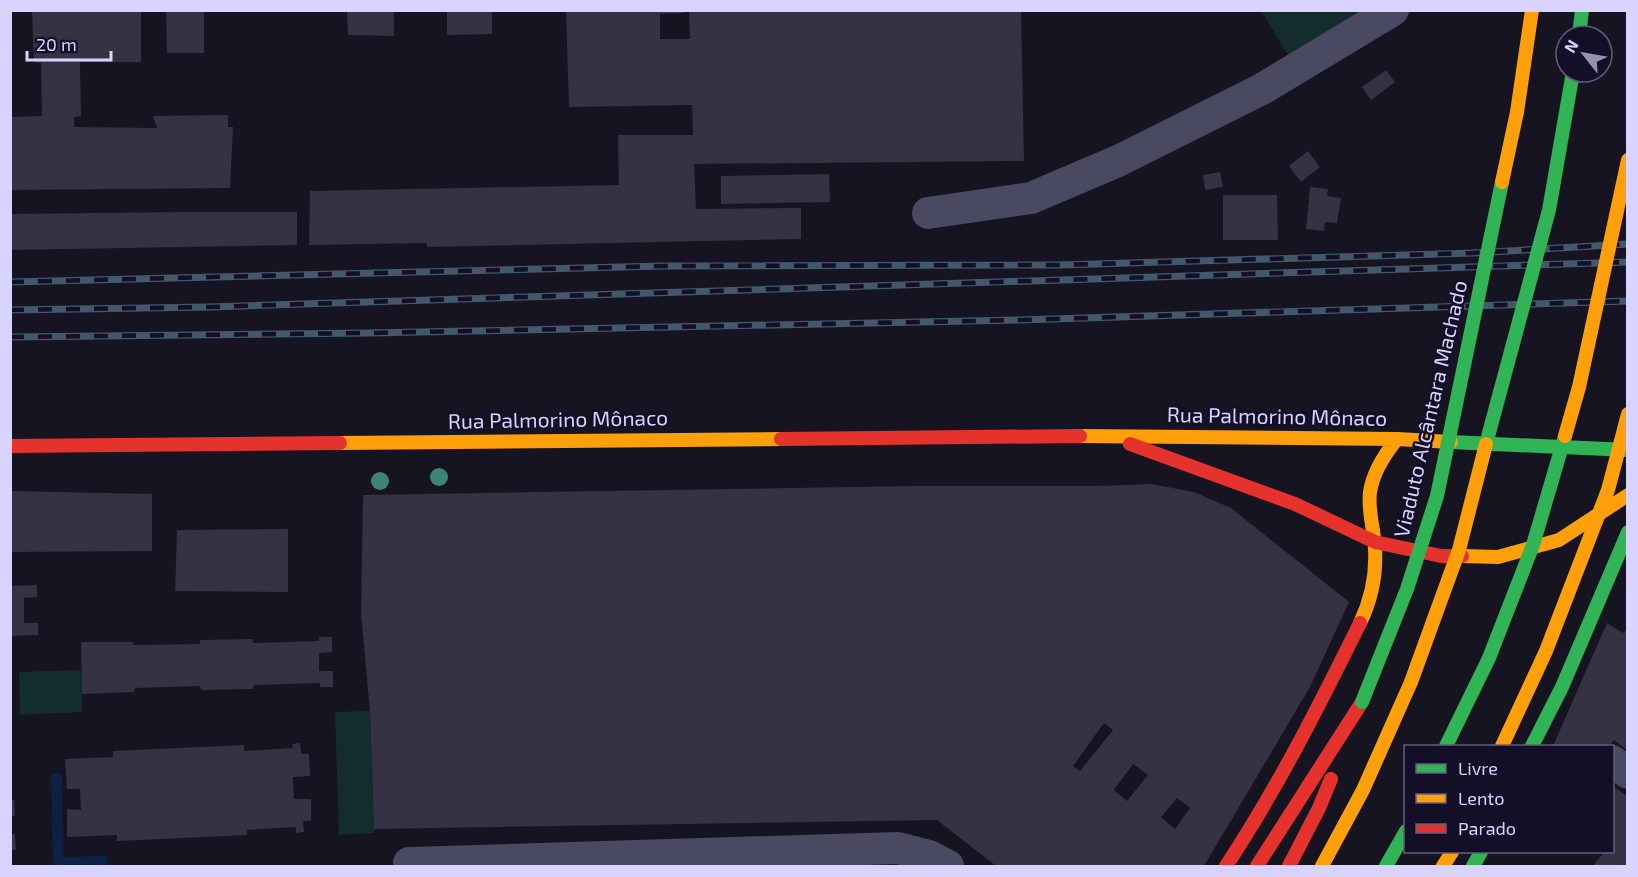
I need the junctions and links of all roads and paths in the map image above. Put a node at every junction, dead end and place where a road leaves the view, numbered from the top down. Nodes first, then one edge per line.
1 (1393, 10) edge
2 (1532, 10) edge
3 (1571, 84) edge
4 (1628, 160) edge
5 (928, 213) dead end
6 (1628, 414) edge
7 (1106, 436) junction
8 (1397, 439) junction
9 (10, 446) edge
10 (1628, 450) edge
11 (1628, 495) edge
12 (1628, 532) edge
13 (1375, 542) junction
14 (1362, 702) junction
15 (1447, 745) edge
16 (1503, 745) edge
17 (1533, 745) edge
18 (1614, 762) edge
19 (1628, 773) edge
20 (1404, 835) edge
21 (1451, 853) edge
22 (1480, 853) edge
23 (611, 861) edge
24 (410, 865) edge
25 (948, 867) edge
26 (1226, 867) edge
27 (1257, 867) edge
28 (1288, 867) edge
29 (1322, 867) edge
30 (1386, 867) edge
31 (1443, 867) edge
32 (1473, 867) edge

1 - 5 street
2 - 14 main road, Viaduto Alcântara Machado, bridge
3 - 29 main road, bridge
4 - 15 main road, bridge
6 - 16 main road, bridge
7 - 8 main road, Rua Palmorino Mônaco
7 - 9 main road, Rua Palmorino Mônaco
7 - 13 main road, Rua Palmorino Mônaco
8 - 10 main road, Rua Palmorino Mônaco
8 - 13 main road
11 - 13 main road, Rua Palmorino Mônaco
12 - 17 main road
13 - 26 main road
14 - 27 main road
14 - 28 main road, Viaduto Alcântara Machado
18 - 19 street
20 - 30 main road
21 - 31 main road
22 - 32 main road
23 - 24 street
23 - 25 street

